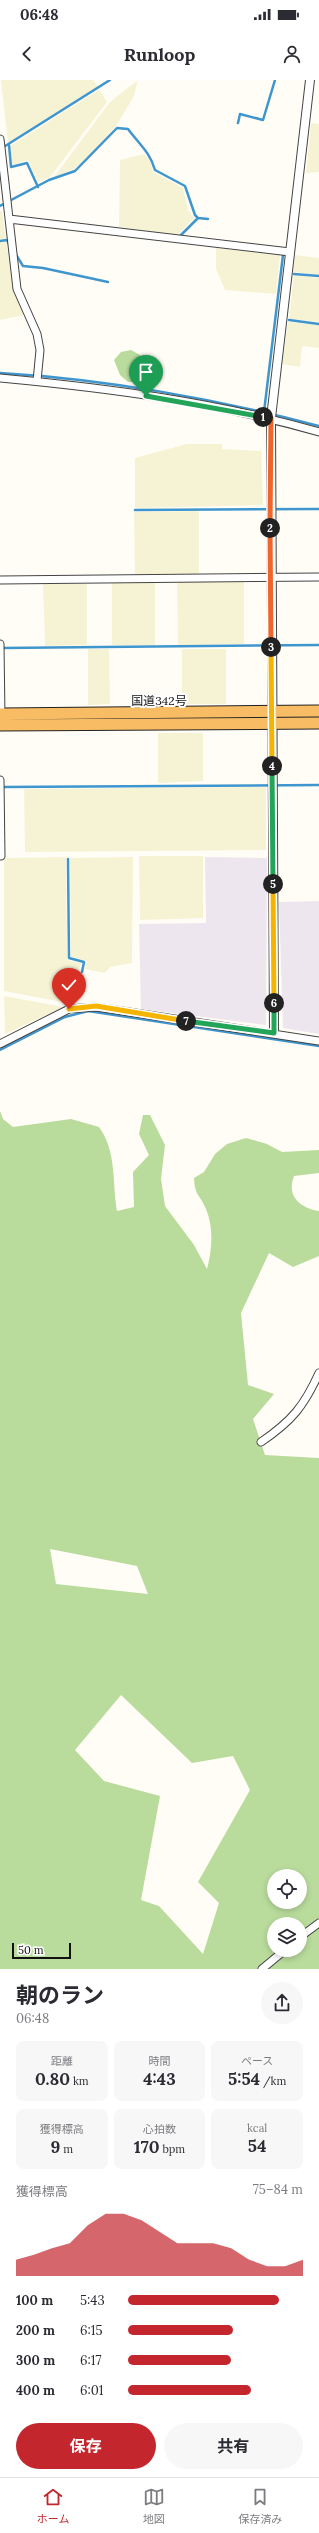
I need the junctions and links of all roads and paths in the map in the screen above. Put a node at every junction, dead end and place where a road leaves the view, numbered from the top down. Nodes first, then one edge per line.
1 (310, 80) edge
2 (0, 139) edge
3 (9, 219) junction
4 (290, 252) junction
5 (0, 378) edge
6 (37, 381) junction
7 (271, 418) junction
8 (319, 432) edge
9 (270, 578) junction
10 (319, 578) edge
11 (0, 580) edge
12 (0, 644) edge
13 (319, 711) edge
14 (272, 712) junction
15 (0, 716) edge
16 (319, 723) edge
17 (272, 724) junction
18 (0, 725) edge
19 (0, 780) edge
20 (1, 856) edge
21 (274, 1033) junction
22 (319, 1041) edge
23 (0, 1044) edge
24 (319, 1373) edge
25 (261, 1442) dead end
26 (319, 1923) edge
27 (307, 1932) edge
28 (277, 1957) edge
29 (262, 1969) edge

1 - 4 street
2 - 3 street
3 - 4 street
3 - 6 street
4 - 7 street
5 - 6 street
6 - 7 street
7 - 8 street
7 - 9 street
9 - 10 street
9 - 11 street
9 - 14 street
12 - 15 street
13 - 14 highway, 国道342号
14 - 15 highway, 国道342号
14 - 17 street
16 - 17 highway, 国道342号
17 - 18 highway, 国道342号
17 - 21 street
19 - 20 street
21 - 22 street
21 - 23 street
24 - 25 street
26 - 27 street
28 - 29 street

